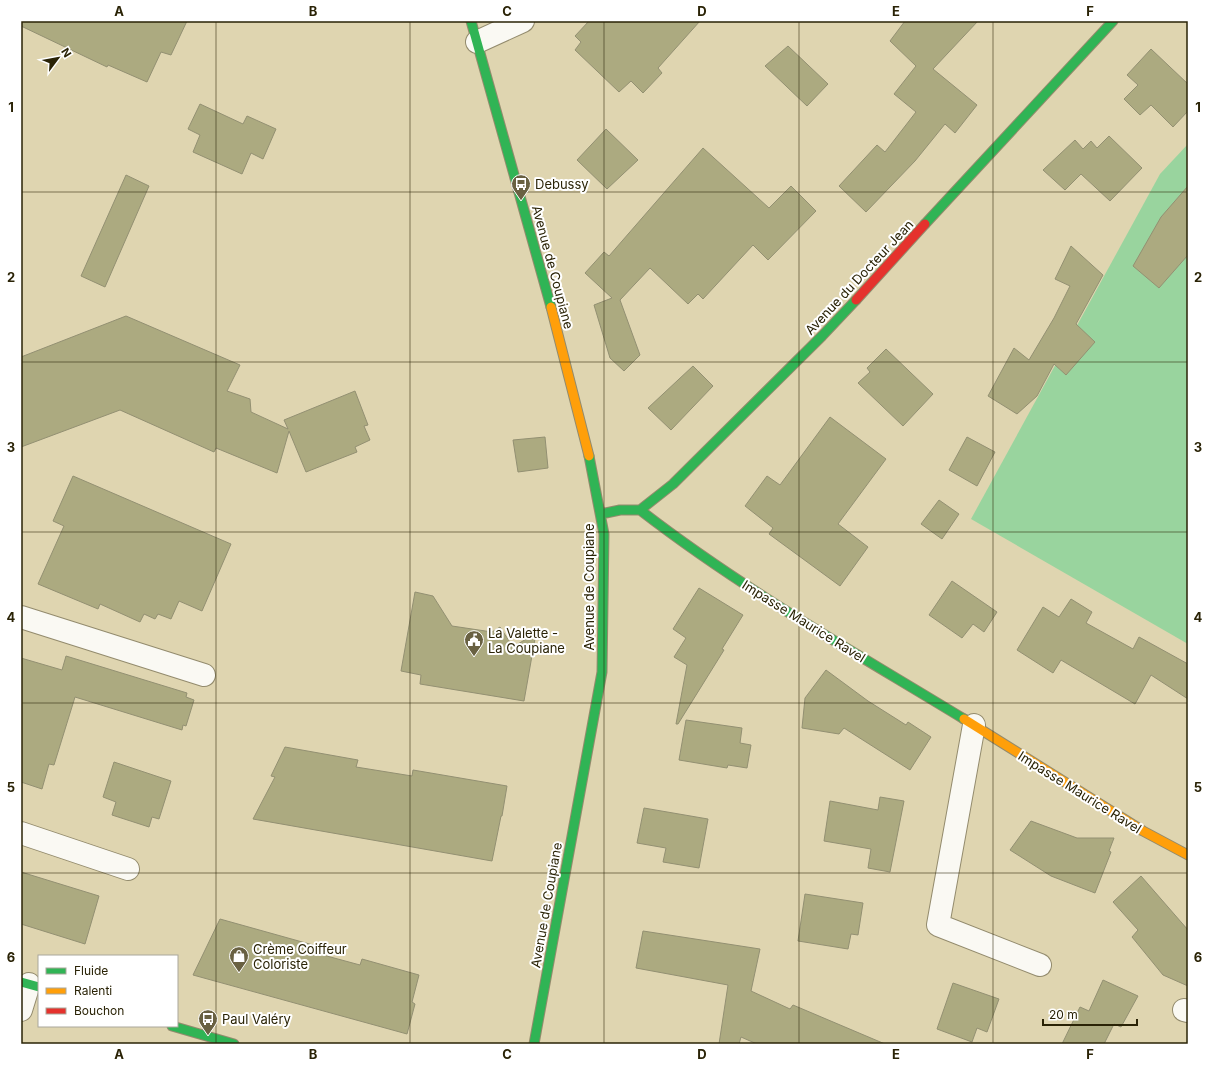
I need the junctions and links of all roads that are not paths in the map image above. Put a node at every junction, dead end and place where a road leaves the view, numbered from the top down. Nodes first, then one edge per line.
1 (471, 21) edge
2 (524, 21) edge
3 (1113, 21) edge
4 (477, 42) junction
5 (640, 510) junction
6 (601, 514) junction
7 (21, 617) edge
8 (204, 675) dead end
9 (974, 725) junction
10 (21, 833) edge
11 (1188, 855) edge
12 (128, 869) dead end
13 (1040, 965) dead end
14 (30, 985) edge
15 (21, 1010) edge
16 (175, 1027) edge
17 (234, 1044) edge
18 (534, 1044) edge

1 - 4 street, Avenue de Coupiane
2 - 4 street
3 - 5 street, Avenue du Docteur Jean
4 - 6 street, Avenue de Coupiane
5 - 6 street
5 - 9 street, Impasse Maurice Ravel
6 - 18 street, Avenue de Coupiane
7 - 8 street
9 - 11 street, Impasse Maurice Ravel
9 - 13 street
10 - 12 street
14 - 15 street
16 - 17 street

